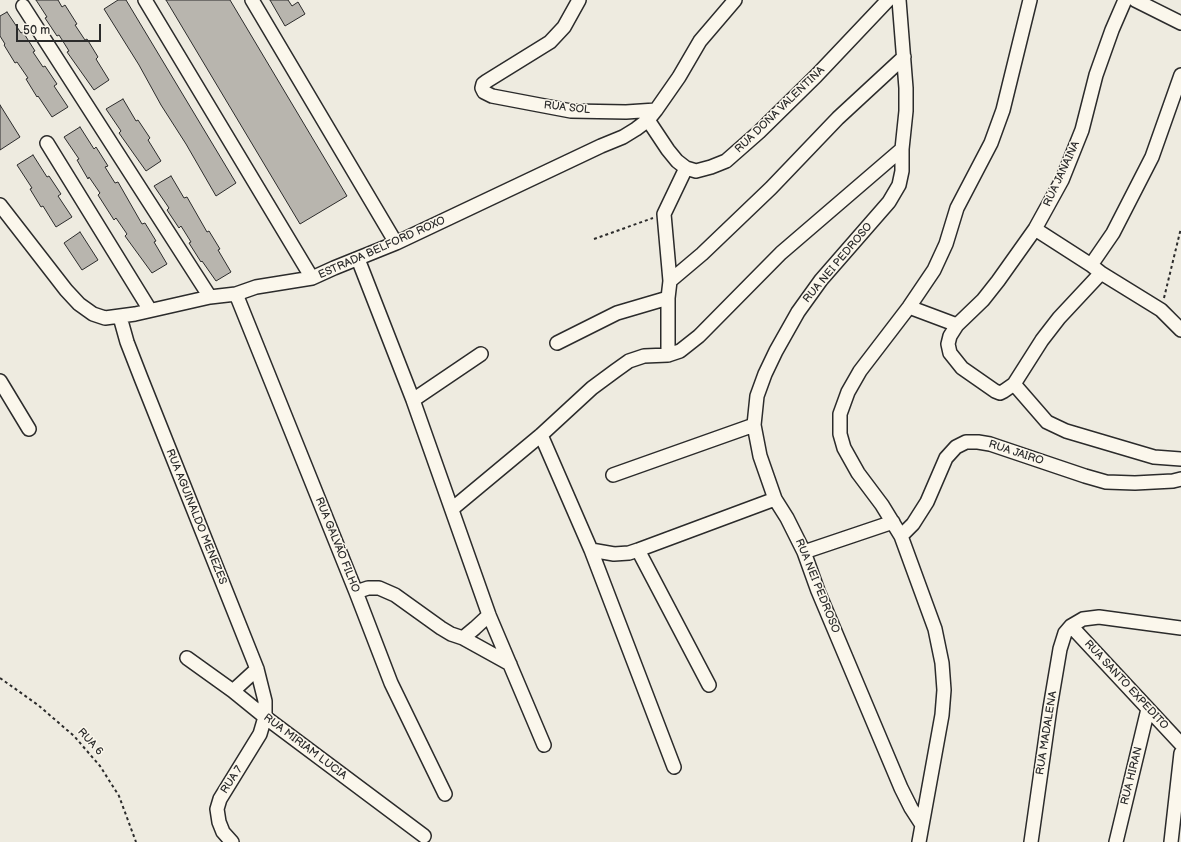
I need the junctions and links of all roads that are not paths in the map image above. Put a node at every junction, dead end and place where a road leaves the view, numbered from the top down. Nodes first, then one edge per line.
1 (145, 0) edge
2 (252, 0) edge
3 (579, 0) edge
4 (735, 0) edge
5 (888, 0) edge
6 (899, 0) edge
7 (1030, 0) edge
8 (1125, 0) edge
9 (1135, 0) edge
10 (23, 6) dead end
11 (1181, 23) edge
12 (904, 57) junction
13 (1181, 75) edge
14 (652, 115) junction
15 (47, 143) dead end
16 (902, 149) junction
17 (686, 168) junction
18 (0, 204) edge
19 (1035, 229) junction
20 (396, 243) junction
21 (358, 259) junction
22 (1091, 265) junction
23 (1102, 273) junction
24 (312, 278) junction
25 (670, 281) junction
26 (236, 294) junction
27 (210, 297) junction
28 (668, 298) junction
29 (909, 307) junction
30 (150, 310) junction
31 (120, 317) junction
32 (957, 325) junction
33 (1181, 330) edge
34 (557, 343) dead end
35 (481, 354) dead end
36 (668, 355) junction
37 (0, 381) edge
38 (1014, 384) junction
39 (413, 400) junction
40 (754, 425) junction
41 (29, 429) dead end
42 (541, 435) junction
43 (1181, 459) edge
44 (613, 475) dead end
45 (1181, 479) edge
46 (775, 499) junction
47 (452, 509) junction
48 (893, 522) junction
49 (901, 536) junction
50 (591, 550) junction
51 (638, 550) junction
52 (804, 552) junction
53 (356, 592) junction
54 (489, 615) junction
55 (1071, 626) junction
56 (1181, 628) edge
57 (463, 638) junction
58 (186, 658) dead end
59 (510, 664) junction
60 (257, 669) junction
61 (709, 685) dead end
62 (233, 691) junction
63 (1148, 709) junction
64 (265, 718) junction
65 (1181, 744) edge
66 (544, 745) dead end
67 (1181, 753) edge
68 (674, 767) dead end
69 (445, 794) dead end
70 (922, 825) junction
71 (424, 836) dead end
72 (232, 842) edge
73 (919, 842) edge
74 (1031, 842) edge
75 (1116, 842) edge
76 (1171, 842) edge

1 - 24 street
2 - 20 street
3 - 14 street, RUA SOL
4 - 14 street, ESTRADA BELFORD ROXO
5 - 17 street, RUA DONA VALENTINA
6 - 12 street, RUA NEI PEDROSO
7 - 29 street
8 - 19 street, RUA JANAINA
9 - 11 street
10 - 27 street
12 - 16 street, RUA NEI PEDROSO
12 - 25 street
13 - 22 street
14 - 17 street
14 - 20 street, ESTRADA BELFORD ROXO
15 - 30 street
16 - 36 street
16 - 40 street, RUA NEI PEDROSO
17 - 25 street
18 - 31 street, ESTRADA BELFORD ROXO
19 - 22 street
19 - 32 street, RUA JANAINA
20 - 21 street, ESTRADA BELFORD ROXO
21 - 24 street, ESTRADA BELFORD ROXO
21 - 39 street
22 - 23 street
23 - 33 street
23 - 38 street
24 - 26 street, ESTRADA BELFORD ROXO
25 - 28 street
26 - 27 street, ESTRADA BELFORD ROXO
26 - 53 street, RUA GALVÃO FILHO
27 - 30 street, ESTRADA BELFORD ROXO
28 - 34 street
28 - 36 street
29 - 32 street
29 - 48 street
30 - 31 street, ESTRADA BELFORD ROXO
31 - 60 street, RUA AGUINALDO MENEZES
32 - 38 street, RUA JANAINA
35 - 39 street
36 - 42 street
37 - 41 street
38 - 43 street
39 - 47 street
40 - 44 street
40 - 46 street, RUA NEI PEDROSO
42 - 47 street
42 - 50 street
45 - 49 street, RUA JAIRO
46 - 51 street
46 - 52 street, RUA NEI PEDROSO
47 - 54 street
48 - 49 street
48 - 52 street
49 - 70 street
50 - 51 street
50 - 68 street
51 - 61 street
52 - 70 street, RUA NEI PEDROSO
53 - 57 street
53 - 69 street, RUA GALVÃO FILHO
54 - 57 street
54 - 59 street
55 - 56 street
55 - 63 street, RUA SANTO EXPEDITO
55 - 74 street, RUA MADALENA
57 - 59 street
58 - 62 street, RUA MIRIAM LUCIA
59 - 66 street
60 - 62 street
60 - 64 street, RUA AGUINALDO MENEZES
62 - 64 street, RUA MIRIAM LUCIA
63 - 65 street, RUA SANTO EXPEDITO
63 - 75 street, RUA HIRAN
64 - 71 street, RUA MIRIAM LUCIA
64 - 72 street, RUA 7
67 - 76 street
70 - 73 street

